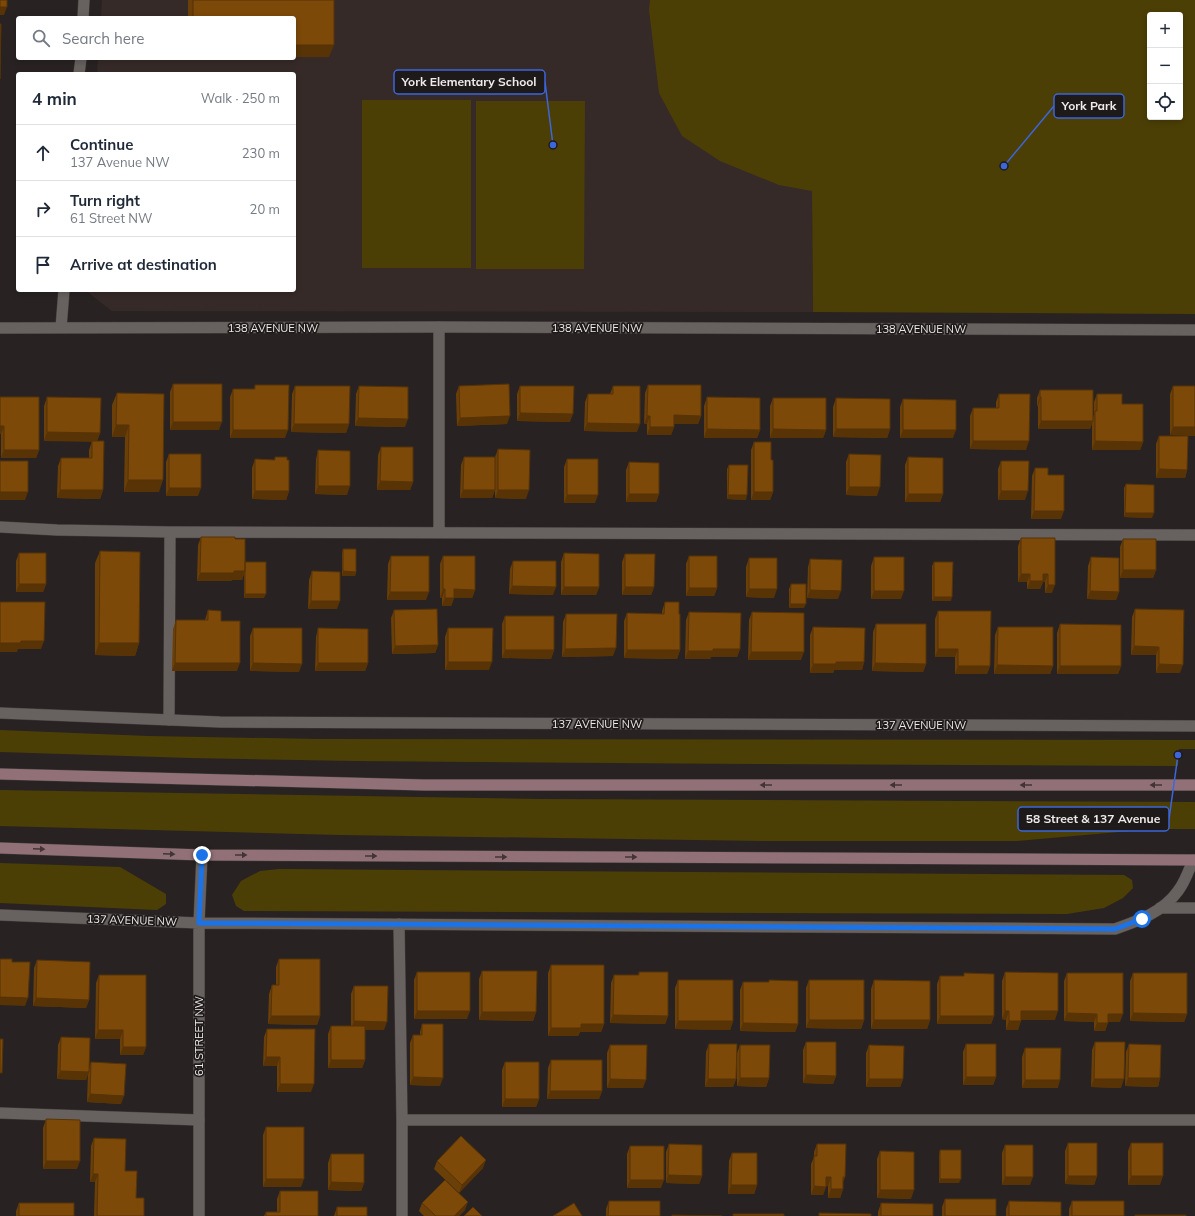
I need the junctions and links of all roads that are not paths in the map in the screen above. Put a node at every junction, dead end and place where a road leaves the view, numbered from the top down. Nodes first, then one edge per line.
1 (84, 0) edge
2 (83, 16) edge
3 (80, 60) edge
4 (79, 72) edge
5 (64, 292) edge
6 (439, 327) junction
7 (0, 328) edge
8 (62, 328) junction
9 (1195, 330) edge
10 (0, 527) edge
11 (170, 532) junction
12 (439, 532) junction
13 (1195, 535) edge
14 (0, 713) edge
15 (169, 720) junction
16 (1195, 726) edge
17 (0, 774) edge
18 (1195, 785) edge
19 (0, 848) edge
20 (202, 855) junction
21 (1194, 860) edge
22 (1160, 908) junction
23 (1195, 908) edge
24 (0, 915) edge
25 (199, 923) junction
26 (399, 924) junction
27 (0, 1113) edge
28 (199, 1120) junction
29 (402, 1120) junction
30 (1195, 1120) edge
31 (199, 1216) edge
32 (402, 1216) edge

1 - 2 street
3 - 4 street
5 - 8 street
6 - 8 street, 138 AVENUE NW
6 - 9 street, 138 AVENUE NW
6 - 12 street
7 - 8 street, 138 AVENUE NW
10 - 11 street
11 - 12 street
11 - 15 street
12 - 13 street
14 - 15 street, 137 AVENUE NW
15 - 16 street, 137 AVENUE NW
18 -> 17 main road
19 -> 20 main road, 137 AVENUE NW
20 -> 21 main road, 137 AVENUE NW
20 - 25 street, 61 STREET NW
21 - 22 street, 137 AVENUE NW
22 - 23 street
22 - 26 street, 137 AVENUE NW
24 - 25 street, 137 AVENUE NW
25 - 26 street, 137 AVENUE NW
25 - 28 street, 61 STREET NW
26 - 29 street
27 - 28 street
28 - 31 street, 61 STREET NW
29 - 30 street
29 - 32 street

